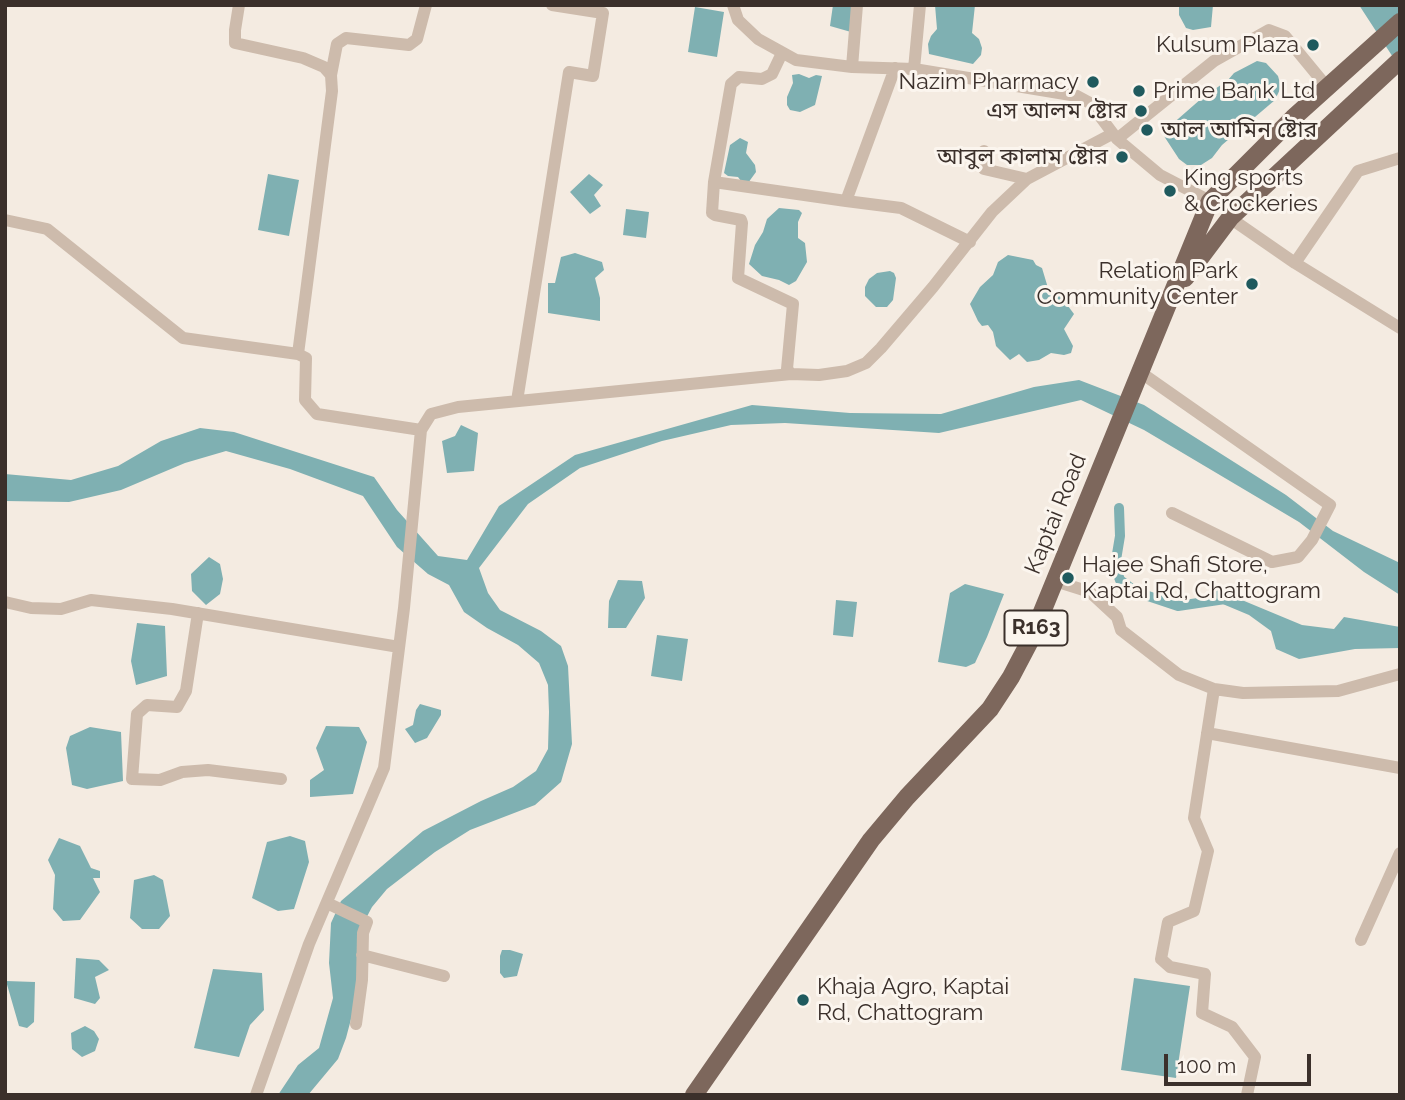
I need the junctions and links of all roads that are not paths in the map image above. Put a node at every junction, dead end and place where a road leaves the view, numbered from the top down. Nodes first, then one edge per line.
1 (239, 5) edge
2 (426, 5) edge
3 (552, 5) edge
4 (733, 5) edge
5 (857, 5) edge
6 (919, 5) edge
7 (1400, 22) edge
8 (782, 53) junction
9 (1400, 60) edge
10 (852, 67) junction
11 (895, 68) junction
12 (914, 69) junction
13 (331, 75) junction
14 (1327, 87) junction
15 (1115, 137) junction
16 (984, 151) dead end
17 (1400, 159) edge
18 (1027, 179) junction
19 (714, 182) junction
20 (846, 201) junction
21 (1210, 201) junction
22 (1230, 218) junction
23 (5, 220) edge
24 (970, 242) junction
25 (1295, 263) junction
26 (1170, 298) junction
27 (1400, 328) edge
28 (298, 354) junction
29 (1140, 372) junction
30 (791, 374) junction
31 (517, 401) junction
32 (421, 430) junction
33 (1172, 513) dead end
34 (1055, 581) junction
35 (5, 602) edge
36 (198, 613) junction
37 (399, 647) junction
38 (1400, 674) edge
39 (1214, 689) junction
40 (1207, 733) junction
41 (1400, 768) edge
42 (281, 779) dead end
43 (1400, 853) edge
44 (331, 905) junction
45 (1361, 940) dead end
46 (362, 955) junction
47 (444, 976) dead end
48 (356, 1024) dead end
49 (256, 1095) edge
50 (694, 1095) edge
51 (1247, 1095) edge

1 - 13 street
2 - 13 street
3 - 31 street
4 - 8 street
5 - 10 street
6 - 12 street
7 - 14 main road, R163
8 - 10 street
8 - 19 street
9 - 22 main road, R163
10 - 11 street
11 - 12 street
11 - 20 street
12 - 15 street
13 - 28 street
14 - 15 street
14 - 21 main road, R163
15 - 18 street
15 - 21 street
16 - 18 street
17 - 25 street
18 - 24 street
19 - 20 street
19 - 30 street
20 - 24 street
21 - 26 main road, R163
22 - 25 street
22 - 26 main road, R163
23 - 28 street
24 - 30 street
25 - 27 street
26 - 29 main road, Kaptai Road / R163
28 - 32 street
29 - 33 street
29 - 34 main road, Kaptai Road / R163
30 - 31 street
31 - 32 street
32 - 37 street
34 - 39 street
34 - 50 main road, Kaptai Road / R163
35 - 36 street
36 - 37 street
36 - 42 street
37 - 44 street
38 - 39 street
39 - 40 street
40 - 41 street
40 - 51 street
43 - 45 street
44 - 46 street
44 - 49 street
46 - 47 street
46 - 48 street

